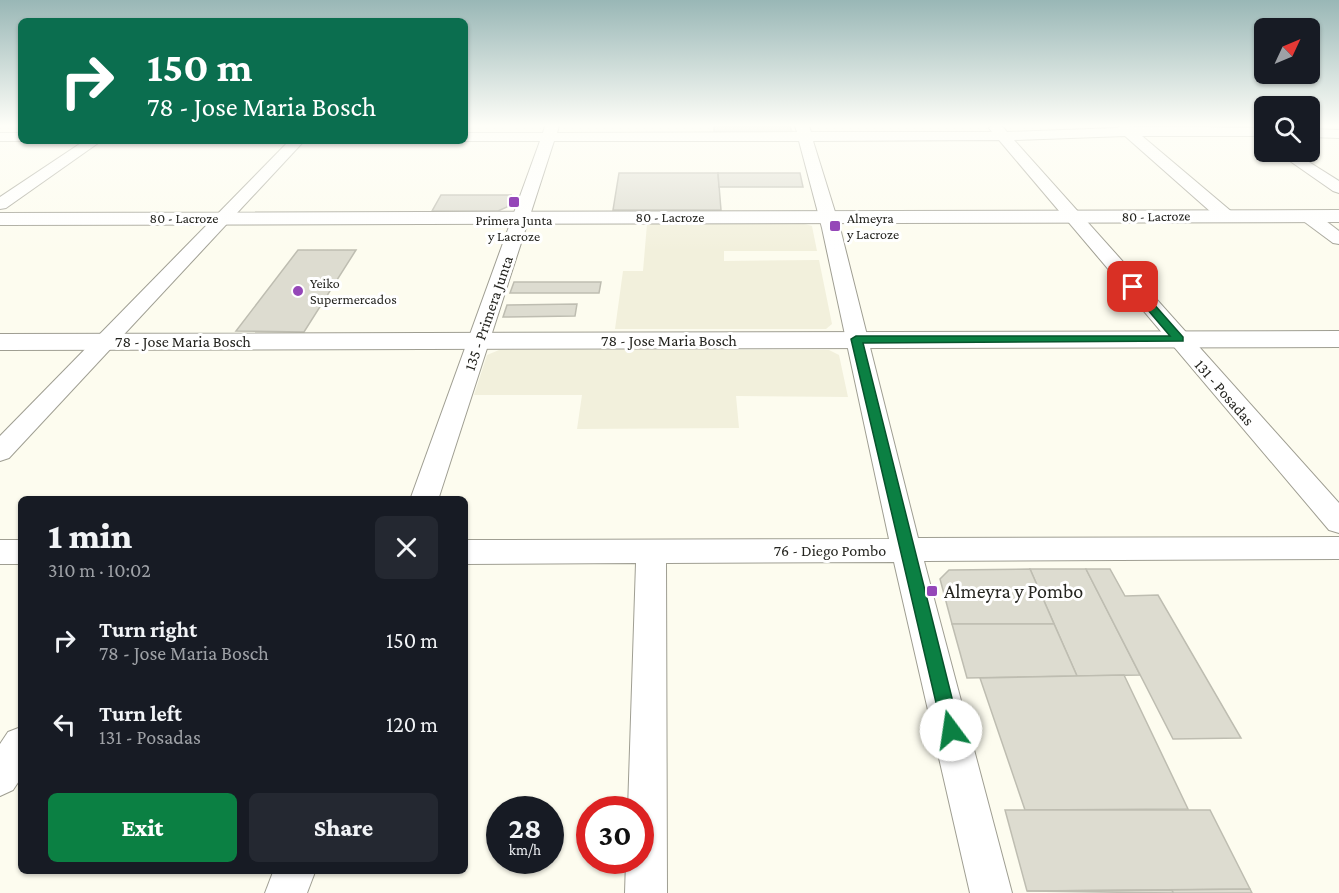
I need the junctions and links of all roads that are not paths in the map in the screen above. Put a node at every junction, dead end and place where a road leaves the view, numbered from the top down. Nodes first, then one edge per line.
1 (54, 168) edge
2 (272, 168) edge
3 (538, 168) edge
4 (814, 168) edge
5 (1030, 168) edge
6 (1170, 168) edge
7 (1308, 168) edge
8 (1339, 188) edge
9 (0, 204) edge
10 (1226, 216) junction
11 (1308, 216) junction
12 (1339, 216) edge
13 (522, 217) junction
14 (828, 217) junction
15 (1072, 217) junction
16 (224, 218) junction
17 (0, 219) edge
18 (1339, 239) edge
19 (856, 339) junction
20 (1179, 339) junction
21 (1339, 339) edge
22 (477, 340) junction
23 (107, 341) junction
24 (0, 342) edge
25 (0, 452) edge
26 (425, 496) edge
27 (1339, 522) edge
28 (1339, 548) edge
29 (907, 550) junction
30 (0, 552) edge
31 (18, 552) edge
32 (468, 552) edge
33 (651, 552) junction
34 (18, 750) edge
35 (0, 777) edge
36 (293, 874) edge
37 (286, 893) edge
38 (646, 893) edge
39 (991, 893) edge

1 - 9 street
2 - 16 street
3 - 13 street, 135 - Primera Junta
4 - 14 street
5 - 15 street, 131 - Posadas
6 - 10 street
7 - 8 street
10 - 11 street, 80 - Lacroze
10 - 15 street, 80 - Lacroze
11 - 12 street, 80 - Lacroze
11 - 18 street
13 - 14 street, 80 - Lacroze
13 - 16 street, 80 - Lacroze
13 - 22 street, 135 - Primera Junta
14 - 15 street, 80 - Lacroze
14 - 19 street
15 - 20 street, 131 - Posadas
16 - 17 street, 80 - Lacroze
16 - 23 street
19 - 20 street, 78 - Jose Maria Bosch
19 - 22 street, 78 - Jose Maria Bosch
19 - 29 street
20 - 21 street, 78 - Jose Maria Bosch
20 - 27 street, 131 - Posadas
22 - 23 street, 78 - Jose Maria Bosch
22 - 26 street, 135 - Primera Junta
23 - 24 street, 78 - Jose Maria Bosch
23 - 25 street
28 - 29 street, 76 - Diego Pombo
29 - 33 street, 76 - Diego Pombo
29 - 39 street
30 - 31 street
32 - 33 street, 76 - Diego Pombo
33 - 38 street
34 - 35 street
36 - 37 street

